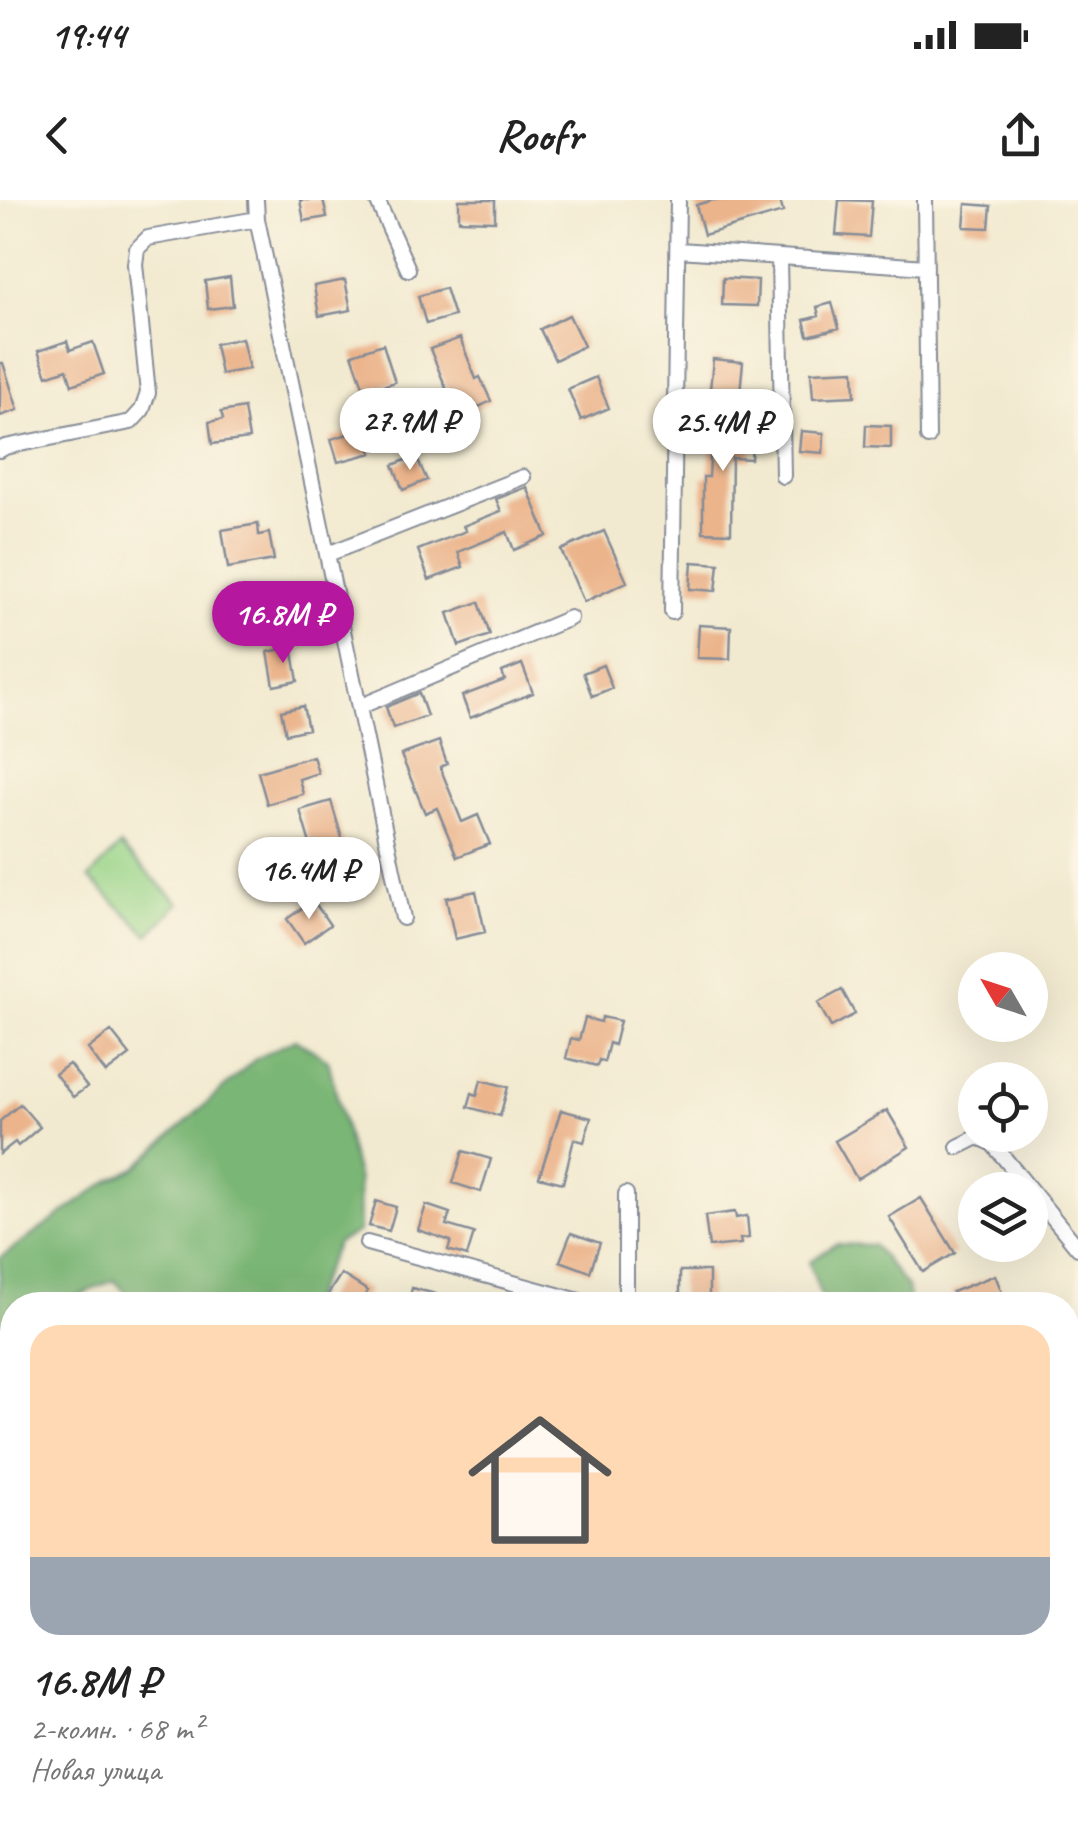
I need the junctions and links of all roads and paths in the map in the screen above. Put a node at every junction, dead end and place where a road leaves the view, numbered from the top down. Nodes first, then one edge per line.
1 (256, 200) edge
2 (377, 200) edge
3 (678, 200) edge
4 (925, 200) edge
5 (257, 219) junction
6 (678, 250) junction
7 (780, 257) junction
8 (926, 266) junction
9 (408, 269) dead end
10 (928, 437) dead end
11 (0, 450) edge
12 (783, 476) dead end
13 (523, 477) dead end
14 (328, 554) junction
15 (672, 612) dead end
16 (570, 618) dead end
17 (359, 707) junction
18 (403, 918) dead end
19 (999, 1152) edge
20 (626, 1194) dead end
21 (366, 1243) dead end
22 (1078, 1248) edge
23 (546, 1292) edge
24 (626, 1292) edge

1 - 5 street
2 - 9 street
3 - 6 street
4 - 8 street
5 - 11 street
5 - 14 street
6 - 7 street
6 - 15 street
7 - 8 street
7 - 12 street
8 - 10 street
13 - 14 street
14 - 17 street
16 - 17 street
17 - 18 street
19 - 22 street
20 - 24 street
21 - 23 street

